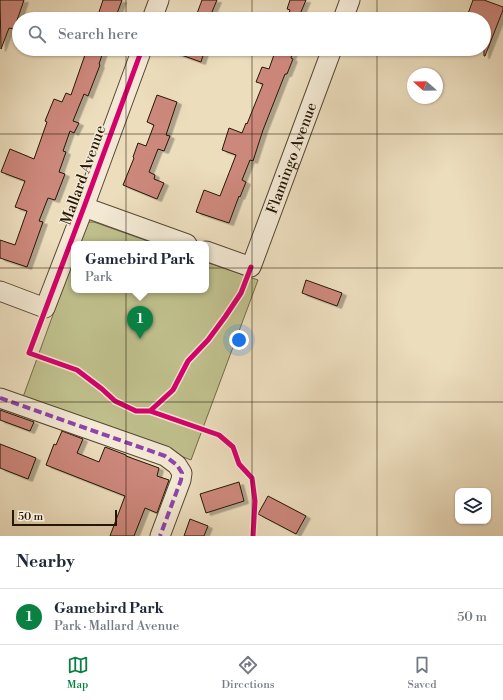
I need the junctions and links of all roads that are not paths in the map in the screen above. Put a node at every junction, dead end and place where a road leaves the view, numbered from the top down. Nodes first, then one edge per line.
1 (159, 0) edge
2 (350, 0) edge
3 (155, 12) edge
4 (346, 12) edge
5 (139, 56) edge
6 (329, 56) edge
7 (84, 207) junction
8 (179, 241) edge
9 (209, 252) edge
10 (0, 291) edge
11 (0, 398) edge
12 (160, 536) edge

1 - 3 street
2 - 4 street
5 - 7 street, Mallard Avenue
6 - 9 street, Flamingo Avenue
7 - 8 street
7 - 10 street, Mallard Avenue
11 - 12 street

